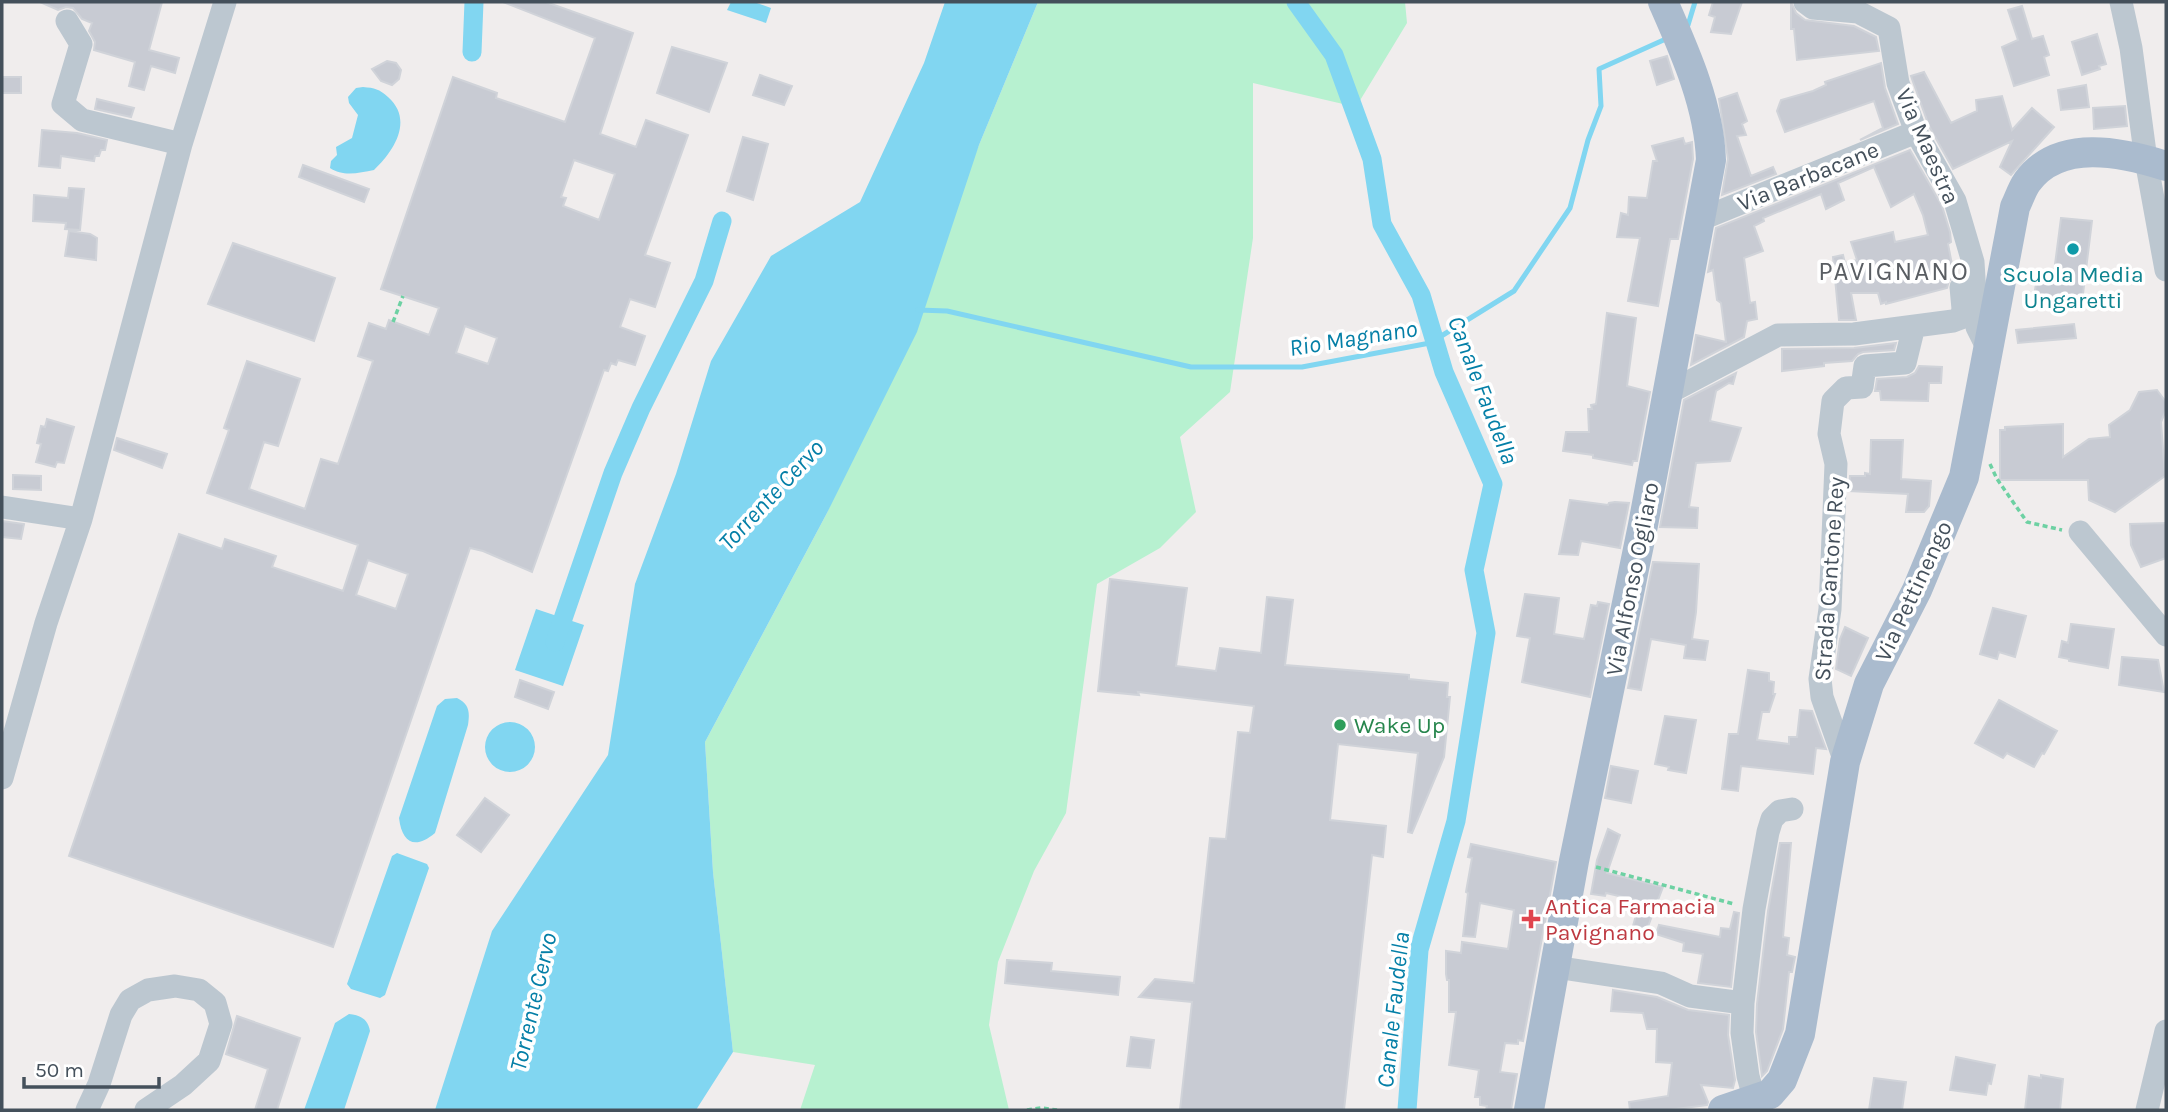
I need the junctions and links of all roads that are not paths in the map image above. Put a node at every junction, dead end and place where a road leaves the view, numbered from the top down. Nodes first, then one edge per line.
1 (225, 2) edge
2 (1805, 2) edge
3 (2121, 2) edge
4 (1667, 12) edge
5 (67, 21) dead end
6 (1916, 132) junction
7 (181, 144) junction
8 (2156, 163) edge
9 (1955, 201) junction
10 (1699, 220) junction
11 (2166, 270) edge
12 (1914, 326) junction
13 (1989, 351) junction
14 (1668, 393) junction
15 (2, 507) edge
16 (81, 519) junction
17 (2080, 532) road end
18 (2166, 635) edge
19 (1844, 762) junction
20 (2, 778) edge
21 (1792, 809) dead end
22 (1556, 967) junction
23 (1743, 1003) junction
24 (2166, 1031) edge
25 (1765, 1102) edge
26 (88, 1110) edge
27 (146, 1110) edge
28 (1529, 1110) edge
29 (1723, 1110) edge
30 (2147, 1110) edge

1 - 7 street
2 - 6 street, Via Maestra
3 - 8 street
4 - 10 main road, Via Alfonso Ogliaro
5 - 7 street
6 - 9 street, Via Maestra
6 - 10 street, Via Barbacane
7 - 16 street
8 - 11 street
8 - 13 main road, Via Pettinengo
9 - 12 street
9 - 13 street, Via Maestra
10 - 14 main road, Via Alfonso Ogliaro
12 - 14 street
12 - 19 street, Strada Cantone Rey
13 - 19 main road, Via Pettinengo
14 - 22 main road, Via Alfonso Ogliaro
15 - 16 street
16 - 20 street
17 - 18 street
19 - 25 main road, Via Pettinengo
21 - 23 street
22 - 23 street
22 - 28 main road, Via Alfonso Ogliaro
23 - 25 street
24 - 30 street
25 - 29 main road
26 - 27 street

